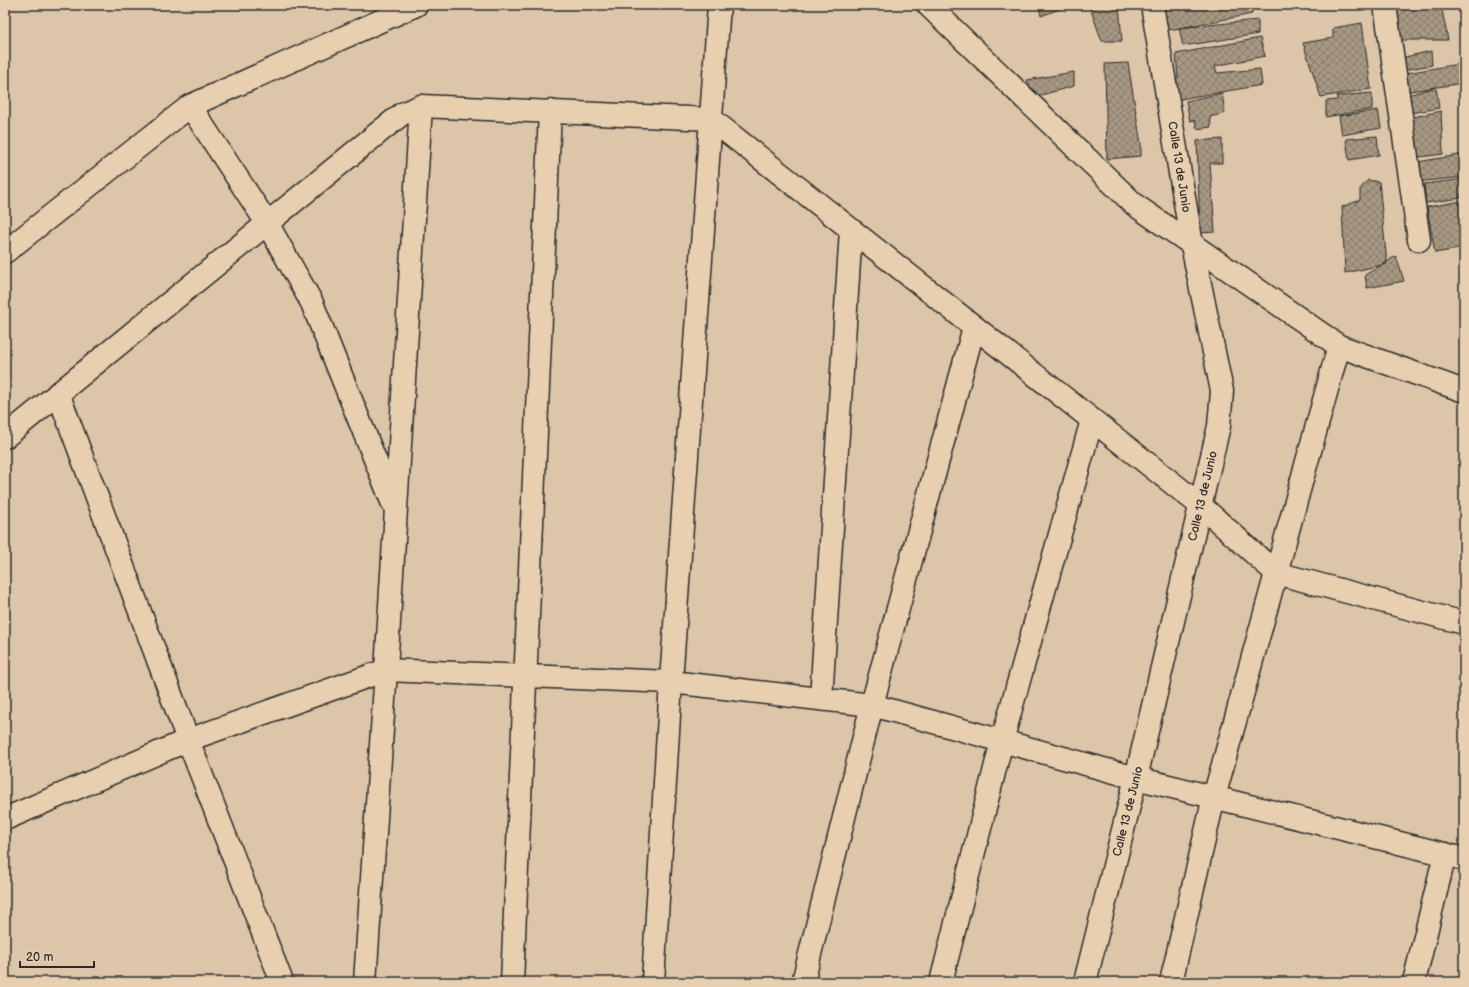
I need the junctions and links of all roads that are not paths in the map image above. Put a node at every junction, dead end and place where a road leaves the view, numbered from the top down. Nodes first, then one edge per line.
1 (416, 5) edge
2 (719, 5) edge
3 (928, 5) edge
4 (1152, 5) edge
5 (1385, 5) edge
6 (190, 106) junction
7 (421, 106) junction
8 (550, 111) junction
9 (711, 119) junction
10 (267, 223) junction
11 (851, 230) junction
12 (1419, 240) dead end
13 (1192, 245) junction
14 (5, 252) edge
15 (974, 327) junction
16 (1339, 346) junction
17 (1464, 391) edge
18 (58, 393) junction
19 (1092, 420) junction
20 (5, 437) edge
21 (1200, 505) junction
22 (396, 511) junction
23 (1276, 573) junction
24 (1464, 623) edge
25 (386, 670) junction
26 (525, 676) junction
27 (671, 682) junction
28 (821, 699) junction
29 (872, 705) junction
30 (188, 740) junction
31 (1002, 741) junction
32 (1136, 778) junction
33 (1214, 797) junction
34 (5, 819) edge
35 (1454, 857) edge
36 (282, 982) edge
37 (365, 982) edge
38 (512, 982) edge
39 (653, 982) edge
40 (804, 982) edge
41 (940, 982) edge
42 (1085, 982) edge
43 (1171, 982) edge
44 (1414, 982) edge

1 - 6 street
2 - 9 street
3 - 13 street
4 - 13 street, Calle 13 de Junio
5 - 12 street
6 - 10 street
6 - 14 street
7 - 8 street
7 - 10 street
7 - 22 street
8 - 9 street
8 - 26 street
9 - 11 street
9 - 27 street
10 - 18 street
10 - 22 street
11 - 15 street
11 - 28 street
13 - 16 street
13 - 21 street, Calle 13 de Junio
15 - 19 street
15 - 29 street
16 - 17 street
16 - 23 street
18 - 20 street
18 - 30 street
19 - 21 street
19 - 31 street
21 - 23 street
21 - 32 street, Calle 13 de Junio
22 - 25 street
23 - 24 street
23 - 33 street
25 - 26 street
25 - 30 street
25 - 37 street
26 - 27 street
26 - 38 street
27 - 28 street
27 - 39 street
28 - 29 street
29 - 31 street
29 - 40 street
30 - 34 street
30 - 36 street
31 - 32 street
31 - 41 street
32 - 33 street
32 - 42 street, Calle 13 de Junio
33 - 35 street
33 - 43 street
35 - 44 street

